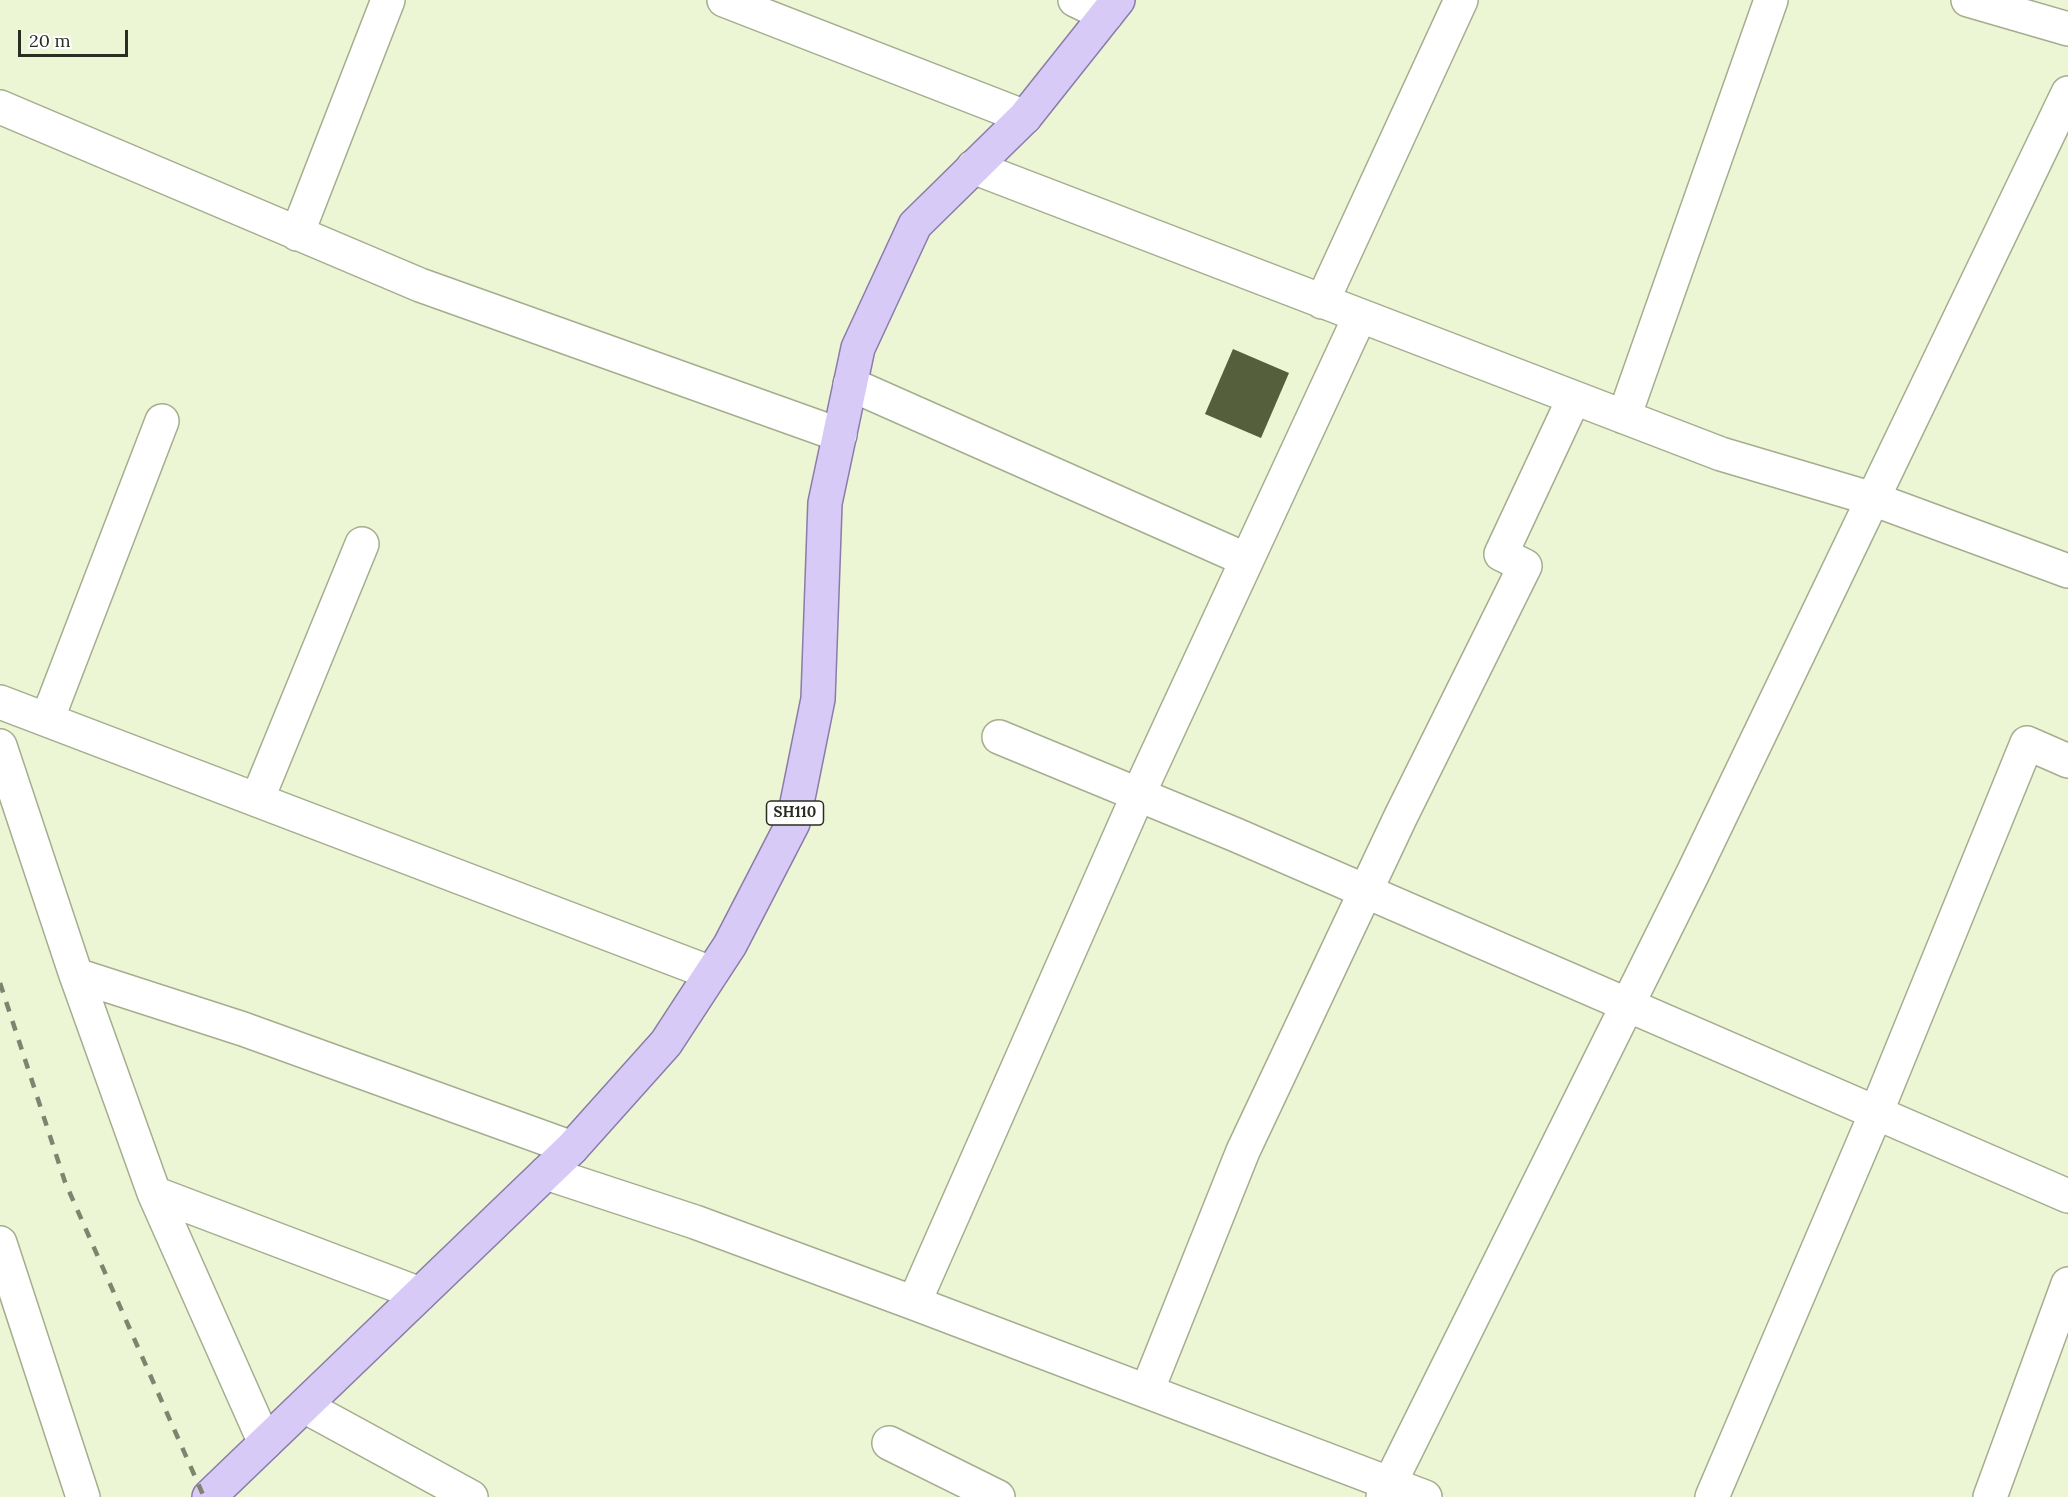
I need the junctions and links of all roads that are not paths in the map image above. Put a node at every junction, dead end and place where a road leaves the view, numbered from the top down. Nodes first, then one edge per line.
1 (388, 0) edge
2 (724, 0) edge
3 (1075, 0) edge
4 (1461, 0) edge
5 (1771, 0) edge
6 (1968, 0) edge
7 (1112, 7) edge
8 (2068, 28) edge
9 (2068, 93) edge
10 (0, 107) edge
11 (1025, 117) junction
12 (974, 167) junction
13 (297, 234) junction
14 (1322, 302) junction
15 (1360, 316) junction
16 (850, 384) junction
17 (1574, 398) junction
18 (1624, 417) junction
19 (162, 421) dead end
20 (840, 435) junction
21 (1873, 499) junction
22 (362, 544) dead end
23 (1247, 560) junction
24 (2068, 571) edge
25 (0, 702) edge
26 (47, 720) junction
27 (999, 737) dead end
28 (0, 746) edge
29 (2068, 761) edge
30 (1138, 795) junction
31 (257, 800) junction
32 (1365, 892) junction
33 (711, 973) junction
34 (76, 975) junction
35 (1627, 1006) junction
36 (1876, 1113) junction
37 (572, 1148) junction
38 (546, 1173) junction
39 (154, 1193) junction
40 (2068, 1196) edge
41 (0, 1243) edge
42 (2068, 1284) edge
43 (420, 1294) junction
44 (914, 1303) junction
45 (1147, 1391) junction
46 (304, 1406) junction
47 (265, 1443) junction
48 (889, 1443) dead end
49 (1386, 1491) edge
50 (83, 1497) edge
51 (209, 1497) edge
52 (471, 1497) edge
53 (998, 1497) edge
54 (1425, 1497) edge
55 (1712, 1497) edge
56 (1990, 1497) edge

1 - 13 street
2 - 11 street
3 - 7 street
4 - 14 street
5 - 18 street
6 - 8 street
7 - 11 main road, SH110
9 - 21 street
10 - 13 street
11 - 12 main road, SH110
12 - 14 street
12 - 16 main road, SH110
13 - 20 street
14 - 15 street
15 - 17 street
15 - 23 street
16 - 20 main road, SH110
16 - 23 street
17 - 18 street
17 - 32 street
18 - 21 street
19 - 26 street
20 - 33 main road, SH110
21 - 24 street
21 - 35 street
22 - 31 street
23 - 30 street
25 - 26 street
26 - 31 street
27 - 30 street
28 - 34 street
29 - 36 street
30 - 32 street
30 - 44 street
31 - 33 street
32 - 35 street
32 - 45 street
33 - 37 main road, SH110
34 - 37 street
34 - 39 street
35 - 36 street
35 - 49 street
36 - 40 street
36 - 55 street
37 - 38 main road, SH110
38 - 43 main road, SH110
38 - 44 street
39 - 43 street
39 - 47 street
41 - 50 street
42 - 56 street
43 - 46 main road, SH110
44 - 45 street
45 - 49 street
46 - 47 main road, SH110
46 - 52 street
47 - 51 main road, SH110
48 - 53 street
49 - 54 street

